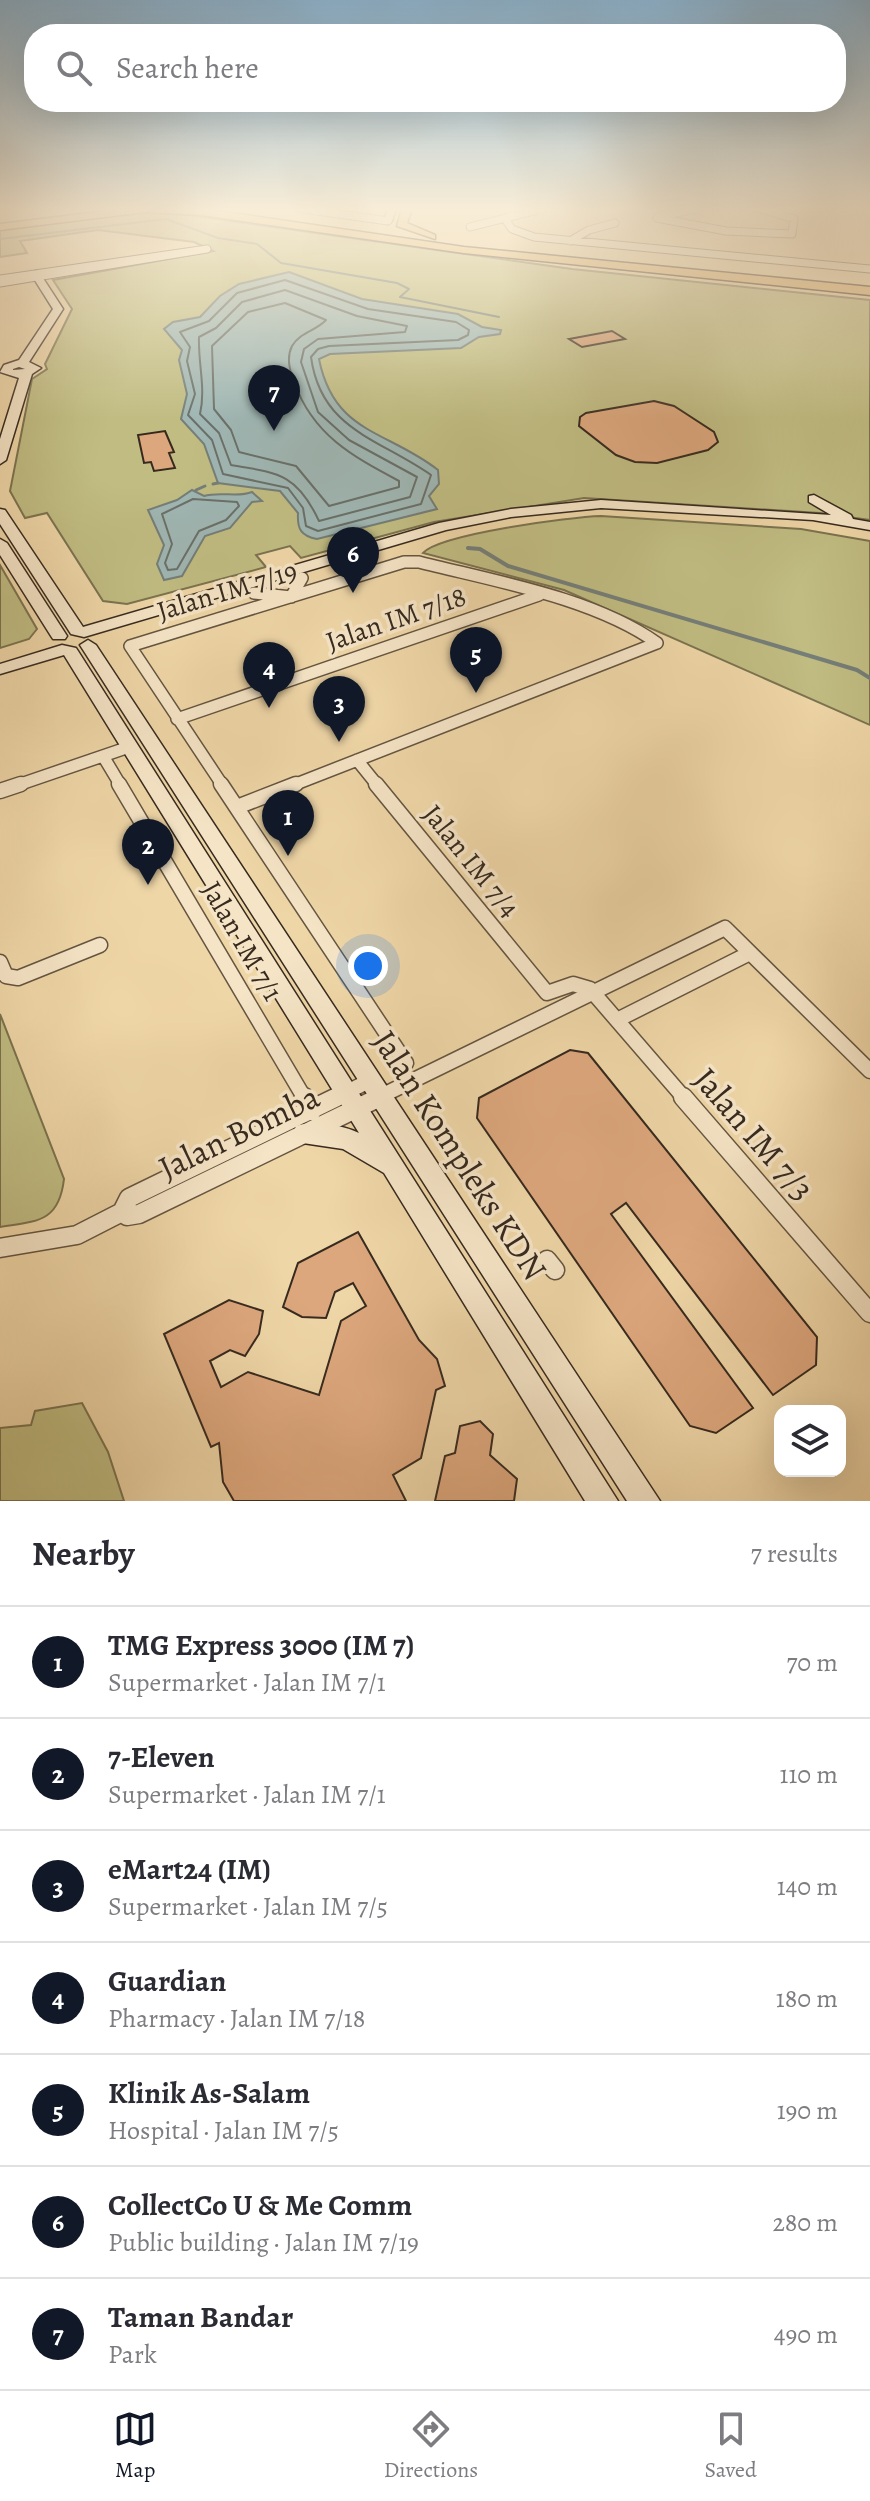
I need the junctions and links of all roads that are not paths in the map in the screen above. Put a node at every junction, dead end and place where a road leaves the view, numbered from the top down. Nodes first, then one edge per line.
1 (39, 279) edge
2 (748, 279) edge
3 (759, 279) edge
4 (782, 279) edge
5 (870, 285) edge
6 (870, 291) edge
7 (870, 298) edge
8 (21, 371) junction
9 (0, 415) edge
10 (0, 460) edge
11 (814, 499) dead end
12 (0, 513) edge
13 (853, 523) junction
14 (870, 526) edge
15 (870, 534) edge
16 (0, 543) edge
17 (302, 578) junction
18 (254, 593) junction
19 (539, 595) junction
20 (291, 597) junction
21 (73, 641) junction
22 (0, 657) edge
23 (0, 669) edge
24 (177, 719) junction
25 (129, 747) junction
26 (103, 756) junction
27 (357, 760) junction
28 (0, 791) edge
29 (237, 807) junction
30 (100, 945) dead end
31 (750, 953) junction
32 (0, 962) edge
33 (594, 993) junction
34 (617, 1020) junction
35 (406, 1063) dead end
36 (870, 1071) edge
37 (376, 1088) junction
38 (352, 1100) junction
39 (309, 1123) junction
40 (395, 1169) junction
41 (122, 1212) junction
42 (0, 1248) edge
43 (870, 1313) edge
44 (603, 1501) edge
45 (645, 1501) edge

1 - 8 street
2 - 7 highway
3 - 6 highway
4 - 5 highway
8 - 9 street
8 - 10 street
11 - 13 street
12 - 21 street, Jalan Kompleks KDN
13 - 14 street
13 - 21 street
15 - 17 street
16 - 21 street, Jalan Kompleks KDN
17 - 18 street
17 - 20 street
18 - 20 street
18 - 21 street
19 - 20 street, Jalan IM 7/19
19 - 24 street, Jalan IM 7/18
19 - 27 street, Jalan IM 7/19
20 - 24 street, Jalan IM 7/19
21 - 22 street
21 - 23 street
21 - 25 street, Jalan Kompleks KDN
21 - 37 street, Jalan Kompleks KDN
24 - 29 street, Jalan IM 7/19
25 - 26 street
25 - 38 street, Jalan Kompleks KDN
26 - 28 street
26 - 39 street, Jalan IM 7/1
27 - 29 street
27 - 33 street, Jalan IM 7/4
29 - 35 street
30 - 32 street
31 - 33 street, Jalan Bomba
31 - 34 street
31 - 36 street
33 - 34 street, Jalan IM 7/3
33 - 37 street, Jalan Bomba
34 - 43 street, Jalan IM 7/3
37 - 38 street, Jalan Bomba
37 - 45 street, Jalan Kompleks KDN
38 - 39 street, Jalan Bomba
38 - 39 street, Jalan Bomba
38 - 40 street, Jalan Kompleks KDN
39 - 40 street
39 - 41 street, Jalan Bomba
39 - 41 street, Jalan Bomba
40 - 44 street, Jalan Kompleks KDN
41 - 42 street, Jalan Bomba

